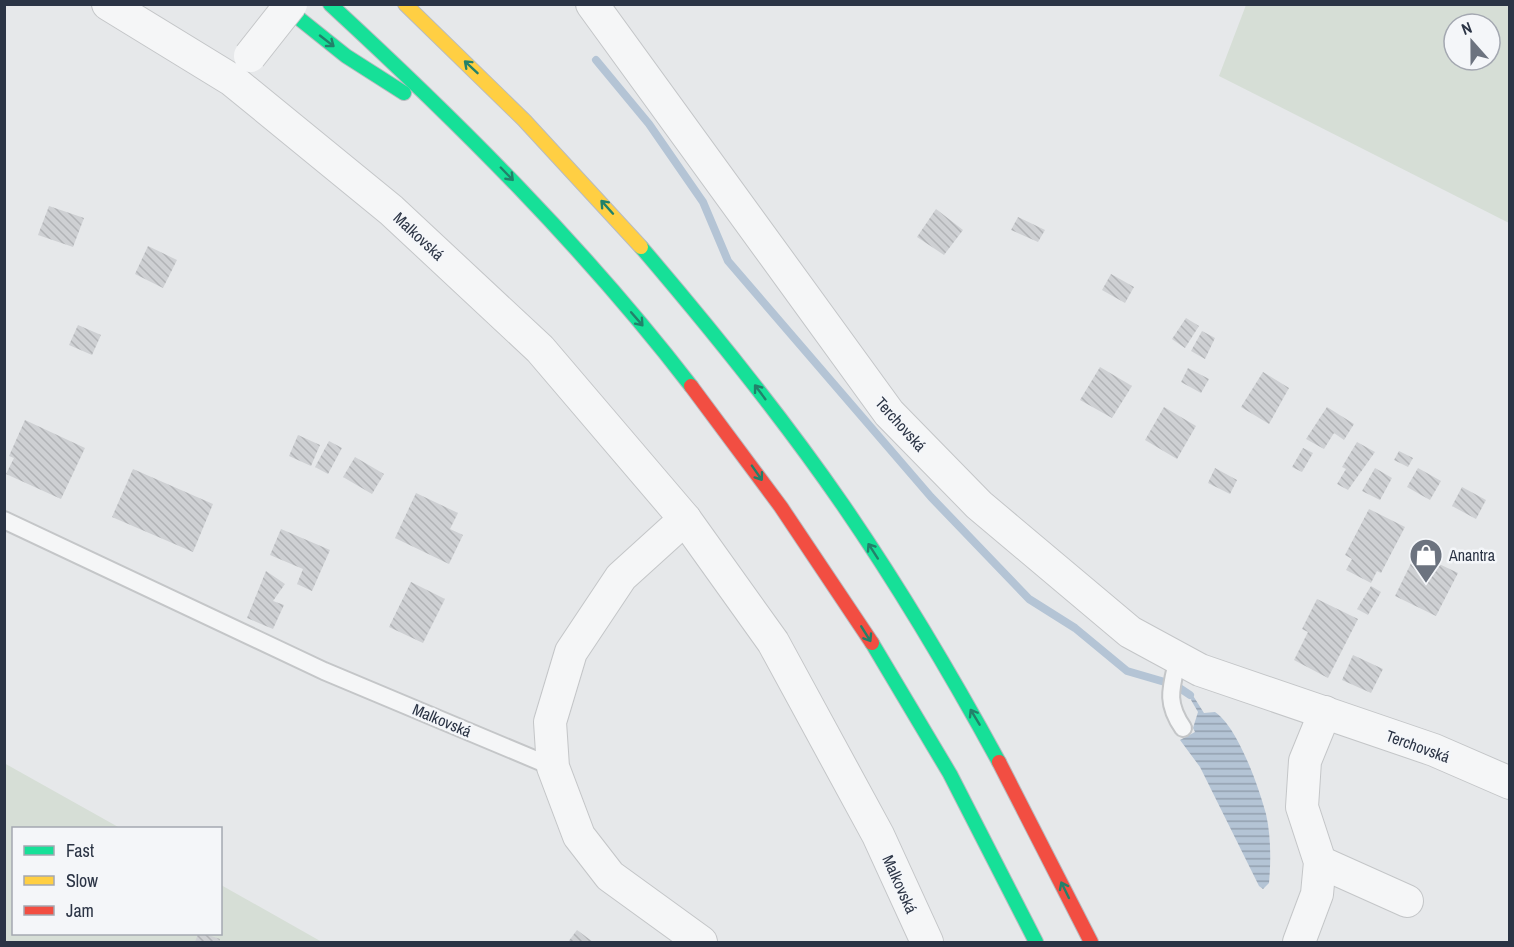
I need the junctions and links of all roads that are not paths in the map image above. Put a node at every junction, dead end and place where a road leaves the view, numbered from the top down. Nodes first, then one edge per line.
1 (108, 4) edge
2 (281, 4) edge
3 (291, 4) edge
4 (330, 4) edge
5 (405, 4) edge
6 (592, 4) edge
7 (241, 68) junction
8 (466, 132) junction
9 (685, 519) junction
10 (4, 520) edge
11 (1177, 665) junction
12 (1325, 712) junction
13 (1183, 728) dead end
14 (553, 767) junction
15 (1509, 783) edge
16 (1320, 862) junction
17 (1407, 901) dead end
18 (701, 942) edge
19 (927, 942) edge
20 (1036, 942) edge
21 (1091, 942) edge
22 (1299, 942) edge

1 - 7 street, Malkovská
2 -> 8 highway
3 - 7 street, bridge
4 - 8 highway
21 -> 5 highway
6 - 11 street, Terchovská
7 - 9 street, Malkovská
8 -> 20 highway
9 - 14 street
9 - 19 street, Malkovská
10 - 14 lane, Malkovská
11 - 12 street, Terchovská
11 - 13 lane
12 - 15 street, Terchovská
12 - 16 street
14 - 18 street
16 - 17 street
16 - 22 street

